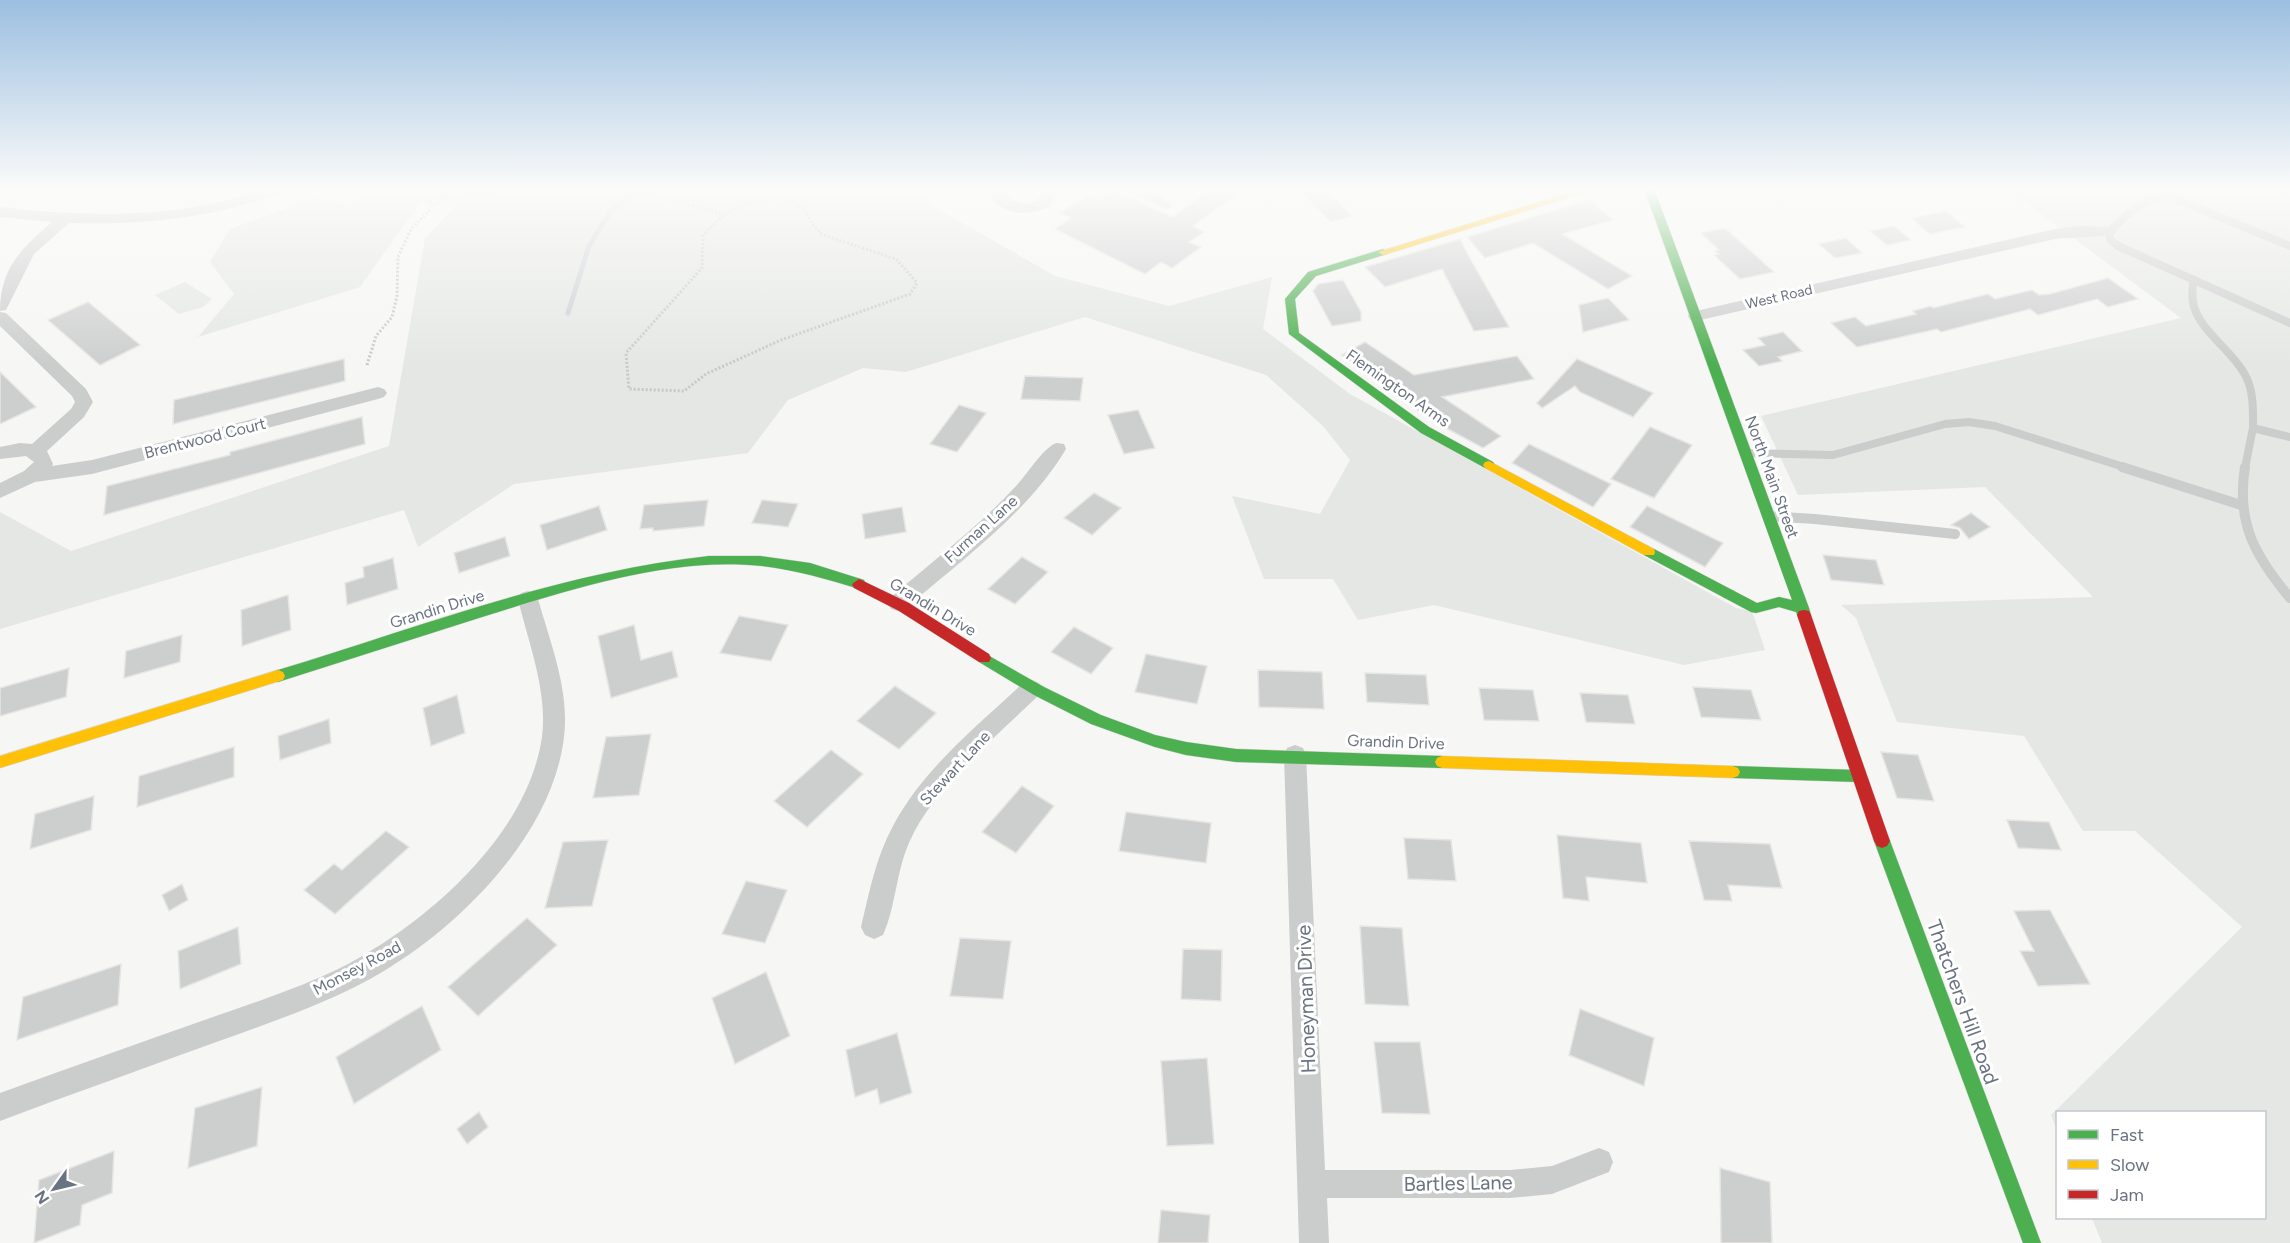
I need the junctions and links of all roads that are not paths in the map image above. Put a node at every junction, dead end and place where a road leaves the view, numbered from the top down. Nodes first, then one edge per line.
1 (30, 249) edge
2 (1395, 249) edge
3 (1671, 249) edge
4 (1989, 249) edge
5 (2125, 249) edge
6 (2194, 280) junction
7 (0, 306) edge
8 (1696, 316) junction
9 (0, 317) edge
10 (2290, 323) edge
11 (378, 393) dead end
12 (2253, 428) junction
13 (2290, 437) edge
14 (1057, 449) dead end
15 (37, 450) junction
16 (0, 453) edge
17 (1746, 453) junction
18 (31, 476) junction
19 (0, 491) edge
20 (2241, 505) junction
21 (1767, 516) junction
22 (1955, 534) dead end
23 (2290, 598) edge
24 (528, 599) junction
25 (898, 603) junction
26 (1802, 608) junction
27 (1031, 689) junction
28 (1295, 755) junction
29 (0, 762) edge
30 (1858, 776) junction
31 (874, 927) dead end
32 (0, 1107) edge
33 (1599, 1162) dead end
34 (1313, 1184) junction
35 (1314, 1243) edge
36 (2032, 1243) edge

1 - 7 street
2 - 26 street, Flemington Arms
3 - 8 street, North Main Street
4 - 8 street, West Road
5 - 6 lane
6 - 10 lane
6 - 12 lane
8 - 17 street, North Main Street
9 - 15 street
11 - 18 street, Brentwood Court
12 - 13 lane
12 - 20 lane
14 - 25 street, Furman Lane
15 - 16 street
15 - 18 street
17 - 20 lane
17 - 21 street, North Main Street
18 - 19 street, Brentwood Court
20 - 23 lane
21 - 22 lane
21 - 26 street, North Main Street
24 - 25 street, Grandin Drive
24 - 29 street, Grandin Drive
24 - 32 street, Monsey Road
25 - 27 street, Grandin Drive
26 - 30 street, North Main Street
27 - 28 street, Grandin Drive
27 - 31 street, Stewart Lane
28 - 30 street, Grandin Drive
28 - 34 street, Honeyman Drive
30 - 36 street, Thatchers Hill Road
33 - 34 street, Bartles Lane
34 - 35 street, Honeyman Drive

